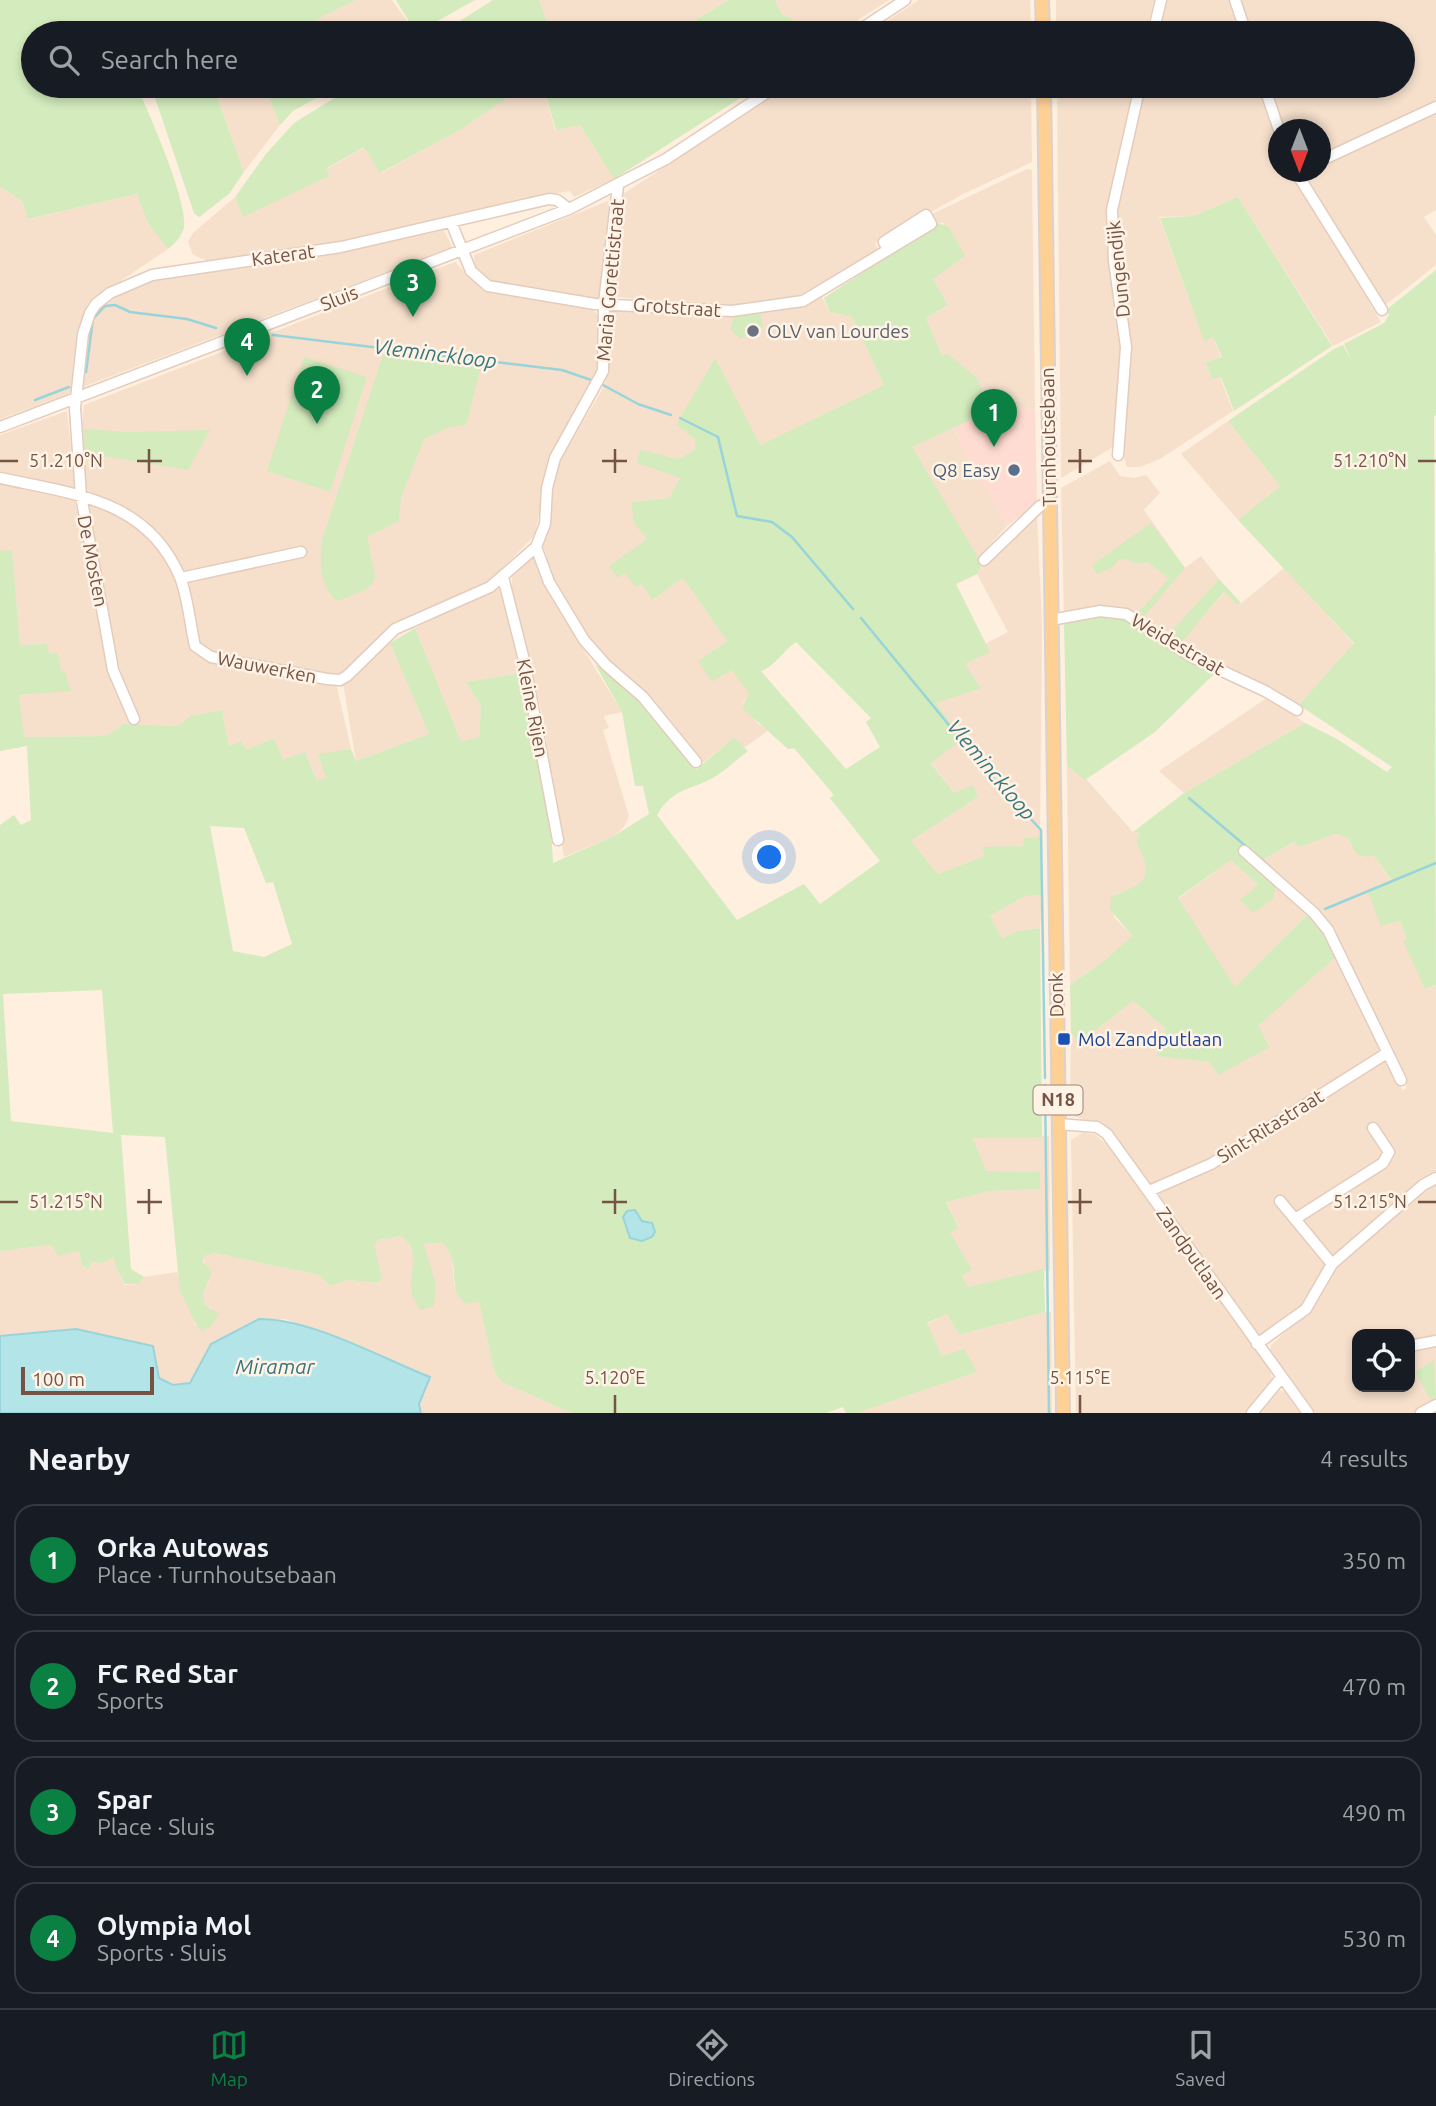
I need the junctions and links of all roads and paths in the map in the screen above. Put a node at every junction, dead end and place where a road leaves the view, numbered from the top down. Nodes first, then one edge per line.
1 (905, 0) edge
2 (1042, 0) edge
3 (1161, 0) edge
4 (1235, 0) edge
5 (873, 21) edge
6 (1043, 21) edge
7 (1156, 21) edge
8 (1242, 21) edge
9 (758, 98) edge
10 (1044, 98) edge
11 (1137, 98) edge
12 (1268, 98) edge
13 (1436, 107) edge
14 (1275, 119) edge
15 (1331, 156) edge
16 (1303, 182) edge
17 (618, 186) junction
18 (569, 209) junction
19 (451, 222) junction
20 (888, 250) dead end
21 (462, 251) junction
22 (604, 303) junction
23 (1382, 310) dead end
24 (76, 399) junction
25 (0, 427) edge
26 (1118, 455) dead end
27 (0, 478) edge
28 (81, 496) junction
29 (1049, 502) junction
30 (536, 547) junction
31 (301, 552) dead end
32 (984, 560) dead end
33 (503, 577) junction
34 (181, 578) junction
35 (1051, 620) junction
36 (1297, 710) dead end
37 (134, 719) dead end
38 (696, 762) dead end
39 (1054, 787) joint
40 (558, 840) dead end
41 (1244, 851) dead end
42 (1387, 1053) junction
43 (1401, 1080) dead end
44 (1058, 1124) junction
45 (1373, 1128) dead end
46 (1436, 1178) edge
47 (1149, 1191) junction
48 (1280, 1201) dead end
49 (1295, 1219) junction
50 (1332, 1264) junction
51 (1436, 1341) edge
52 (1258, 1344) junction
53 (1415, 1345) edge
54 (1281, 1378) junction
55 (1436, 1405) edge
56 (1063, 1413) edge
57 (1252, 1413) edge
58 (1308, 1413) edge
59 (1421, 1413) edge

1 - 5 street
2 - 6 main road
3 - 7 street
4 - 8 street
9 - 17 street, Sluis
10 - 29 main road, Turnhoutsebaan / N18
11 - 26 street, Dungendijk
12 - 14 street
13 - 15 street
16 - 23 street
17 - 18 street, Sluis
17 - 22 street, Maria Gorettistraat
18 - 19 street, Katerat
18 - 21 street, Sluis
19 - 21 street, Grotstraat
19 - 24 street, Katerat
20 - 22 street, Grotstraat
21 - 22 street, Grotstraat
21 - 24 street, Sluis
22 - 30 street, Maria Gorettistraat
24 - 25 street, Sluis
24 - 28 street, De Mosten
27 - 28 street, Wauwerken
28 - 34 street, Wauwerken
28 - 37 street, De Mosten
29 - 32 street
29 - 35 main road, Turnhoutsebaan / N18
30 - 33 street, Wauwerken
30 - 38 street
31 - 34 street
33 - 34 street, Wauwerken
33 - 40 street, Kleine Rijen
35 - 36 street, Weidestraat
35 - 39 main road, Turnhoutsebaan / N18
39 - 44 main road, Donk / N18
41 - 42 street
42 - 43 street
42 - 47 street, Sint-Ritastraat
44 - 47 street, Zandputlaan
44 - 56 main road, Donk / N18
45 - 49 street
46 - 50 street
47 - 52 street, Zandputlaan
48 - 49 street
49 - 50 street
50 - 52 street
51 - 53 street
52 - 54 street, Zandputlaan
54 - 57 street
54 - 58 street, Zandputlaan
55 - 59 street

